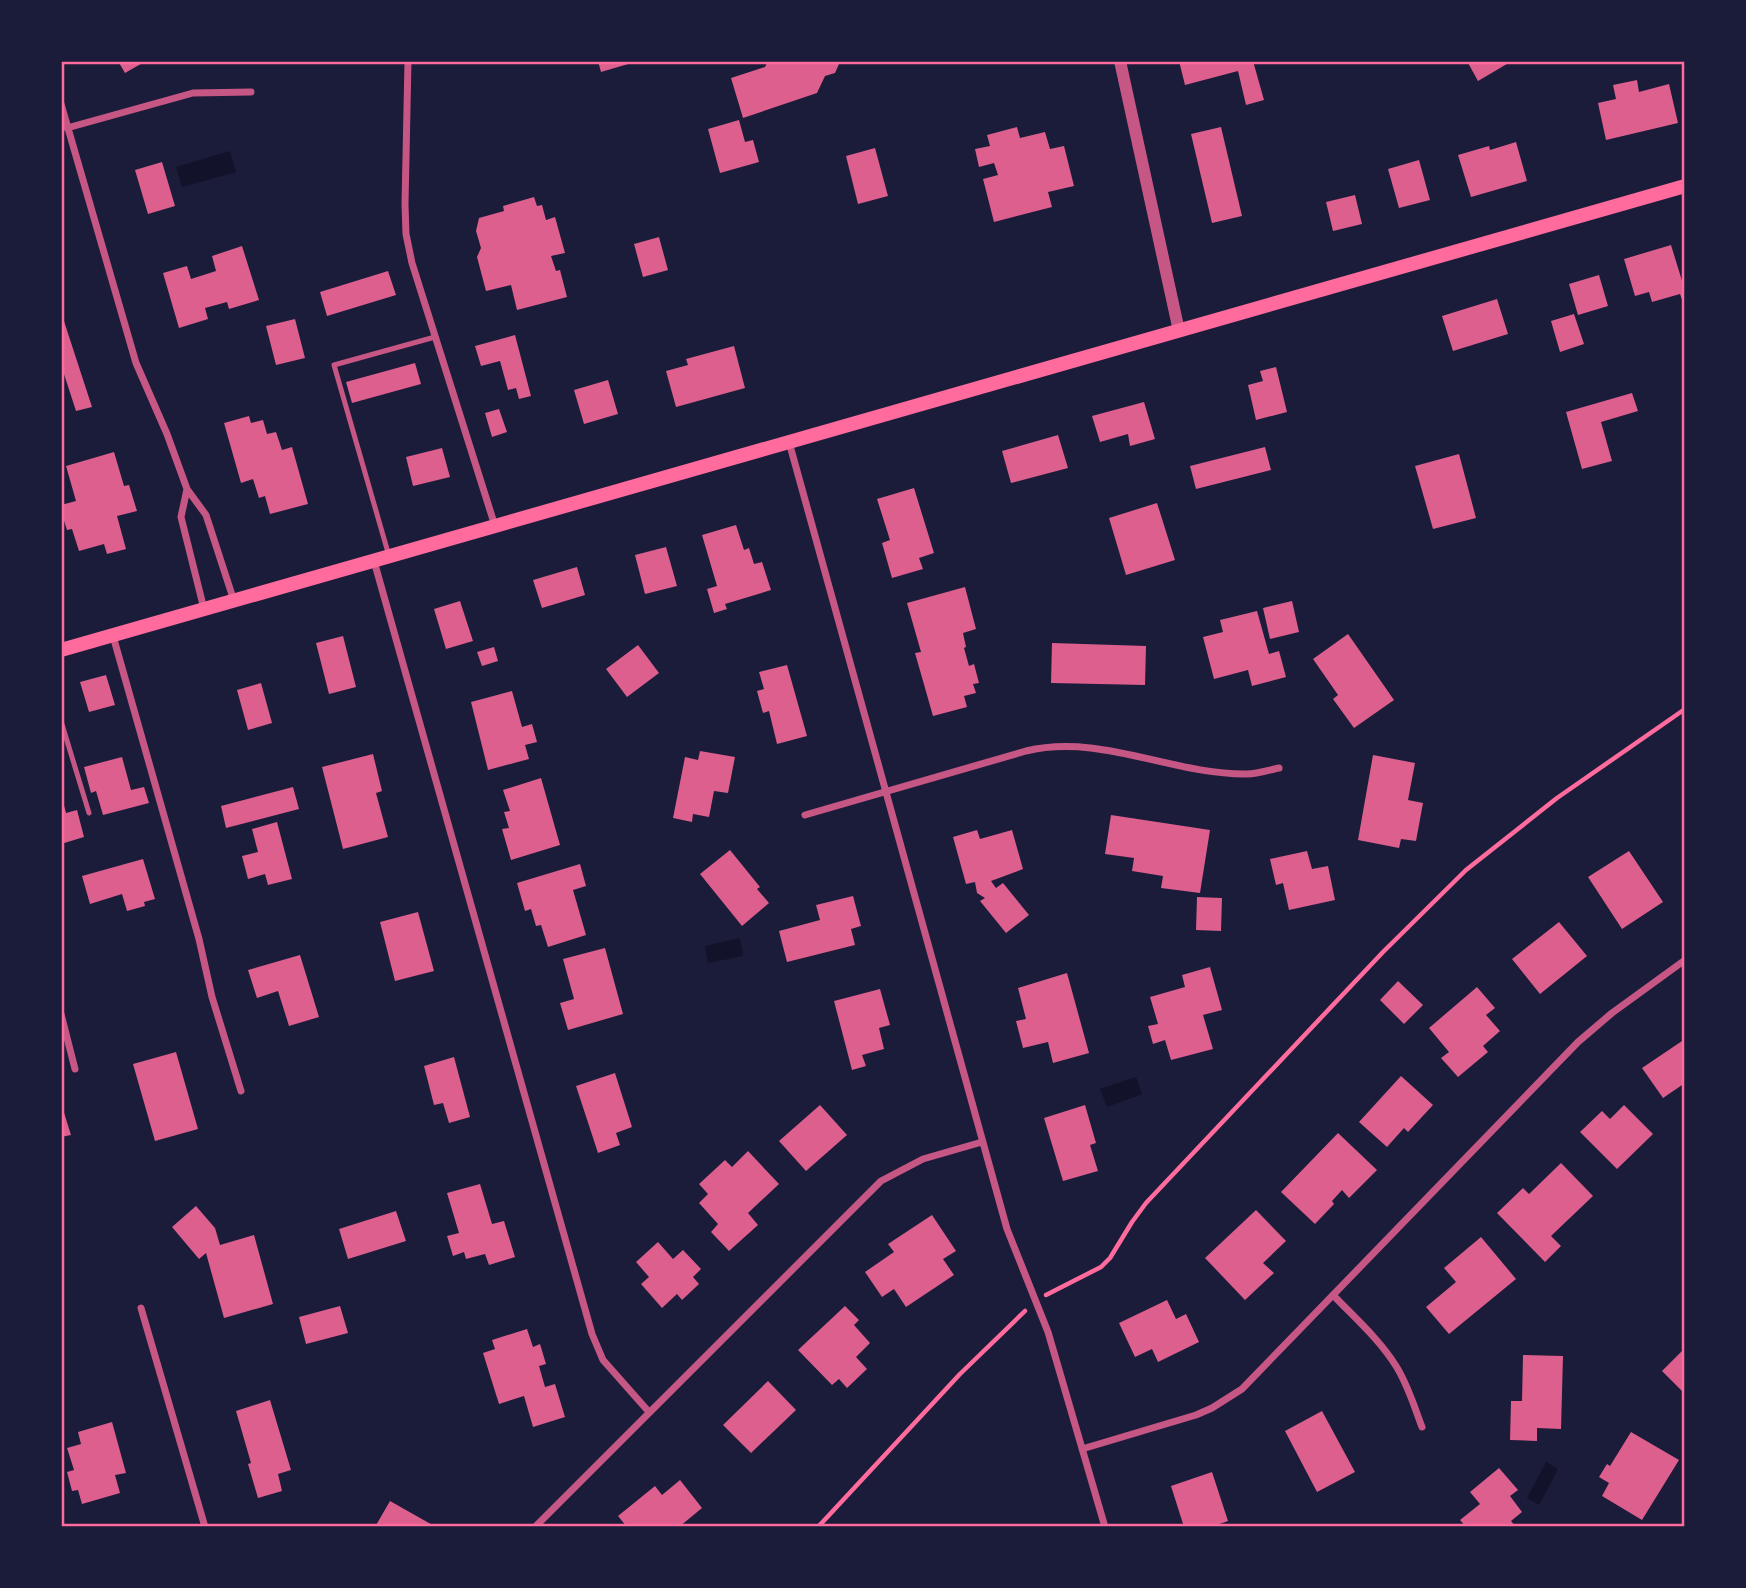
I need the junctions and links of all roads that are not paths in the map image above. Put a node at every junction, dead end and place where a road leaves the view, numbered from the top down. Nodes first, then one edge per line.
1 (408, 61) edge
2 (1120, 61) edge
3 (251, 92) dead end
4 (61, 104) edge
5 (67, 128) junction
6 (1685, 186) edge
7 (1179, 331) junction
8 (435, 337) junction
9 (789, 442) junction
10 (187, 489) junction
11 (495, 526) junction
12 (389, 556) junction
13 (373, 561) junction
14 (234, 601) junction
15 (204, 609) junction
16 (113, 635) junction
17 (61, 649) edge
18 (61, 721) edge
19 (1279, 768) dead end
20 (885, 793) junction
21 (89, 813) dead end
22 (805, 815) dead end
23 (1685, 960) edge
24 (61, 1014) edge
25 (75, 1069) dead end
26 (241, 1091) dead end
27 (982, 1142) junction
28 (1334, 1296) junction
29 (141, 1308) dead end
30 (649, 1412) junction
31 (1422, 1427) dead end
32 (1083, 1448) junction
33 (205, 1527) edge
34 (535, 1527) edge
35 (1105, 1527) edge

1 - 8 street
2 - 7 street
3 - 5 street
4 - 5 street
5 - 10 street
6 - 7 main road
7 - 9 main road
8 - 11 street
8 - 12 lane
9 - 11 main road
9 - 20 street
10 - 14 street
10 - 15 street
11 - 12 main road
12 - 13 main road
13 - 14 main road
13 - 30 street
14 - 15 main road
15 - 16 main road
16 - 17 main road
16 - 26 street
18 - 21 lane
19 - 20 street
20 - 22 street
20 - 27 street
23 - 28 street
24 - 25 street
27 - 30 street
27 - 32 street
28 - 31 street
28 - 32 street
29 - 33 street
30 - 34 street
32 - 35 street

